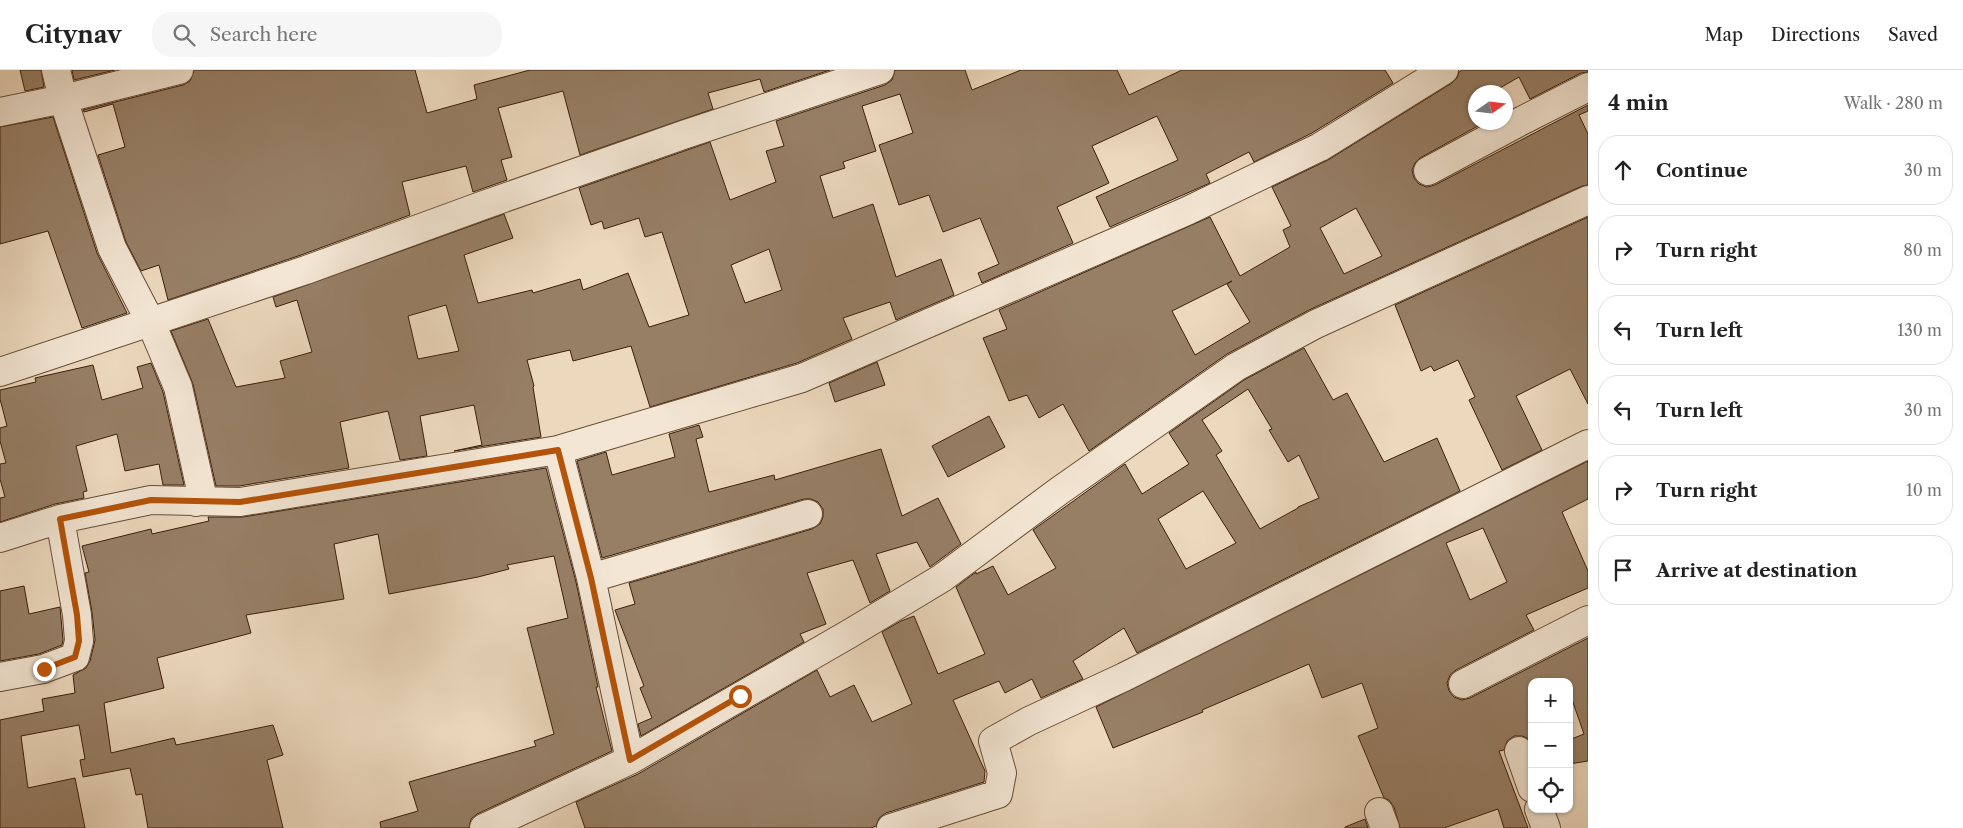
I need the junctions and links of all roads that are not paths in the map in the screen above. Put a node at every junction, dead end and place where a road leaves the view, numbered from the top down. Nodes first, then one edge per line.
1 (56, 70) edge
2 (179, 70) edge
3 (880, 70) edge
4 (1444, 70) edge
5 (1588, 87) edge
6 (63, 99) junction
7 (0, 112) edge
8 (1428, 171) dead end
9 (1588, 200) edge
10 (151, 323) junction
11 (0, 372) edge
12 (1588, 444) edge
13 (558, 450) junction
14 (196, 502) junction
15 (808, 514) dead end
16 (60, 519) junction
17 (0, 538) edge
18 (591, 578) junction
19 (1588, 620) edge
20 (0, 677) edge
21 (1463, 684) dead end
22 (1519, 751) dead end
23 (630, 760) junction
24 (1528, 777) edge
25 (1540, 813) edge
26 (484, 828) edge
27 (891, 828) edge
28 (1546, 828) edge

1 - 6 street
2 - 6 street
3 - 10 street
4 - 13 street
5 - 8 street
6 - 7 street
6 - 10 street
9 - 23 street
10 - 11 street
10 - 14 street
12 - 27 street
13 - 14 street
13 - 18 street
14 - 16 street
15 - 18 street
16 - 17 street
16 - 20 street
18 - 23 street
19 - 21 street
22 - 24 street
23 - 26 street
25 - 28 street

